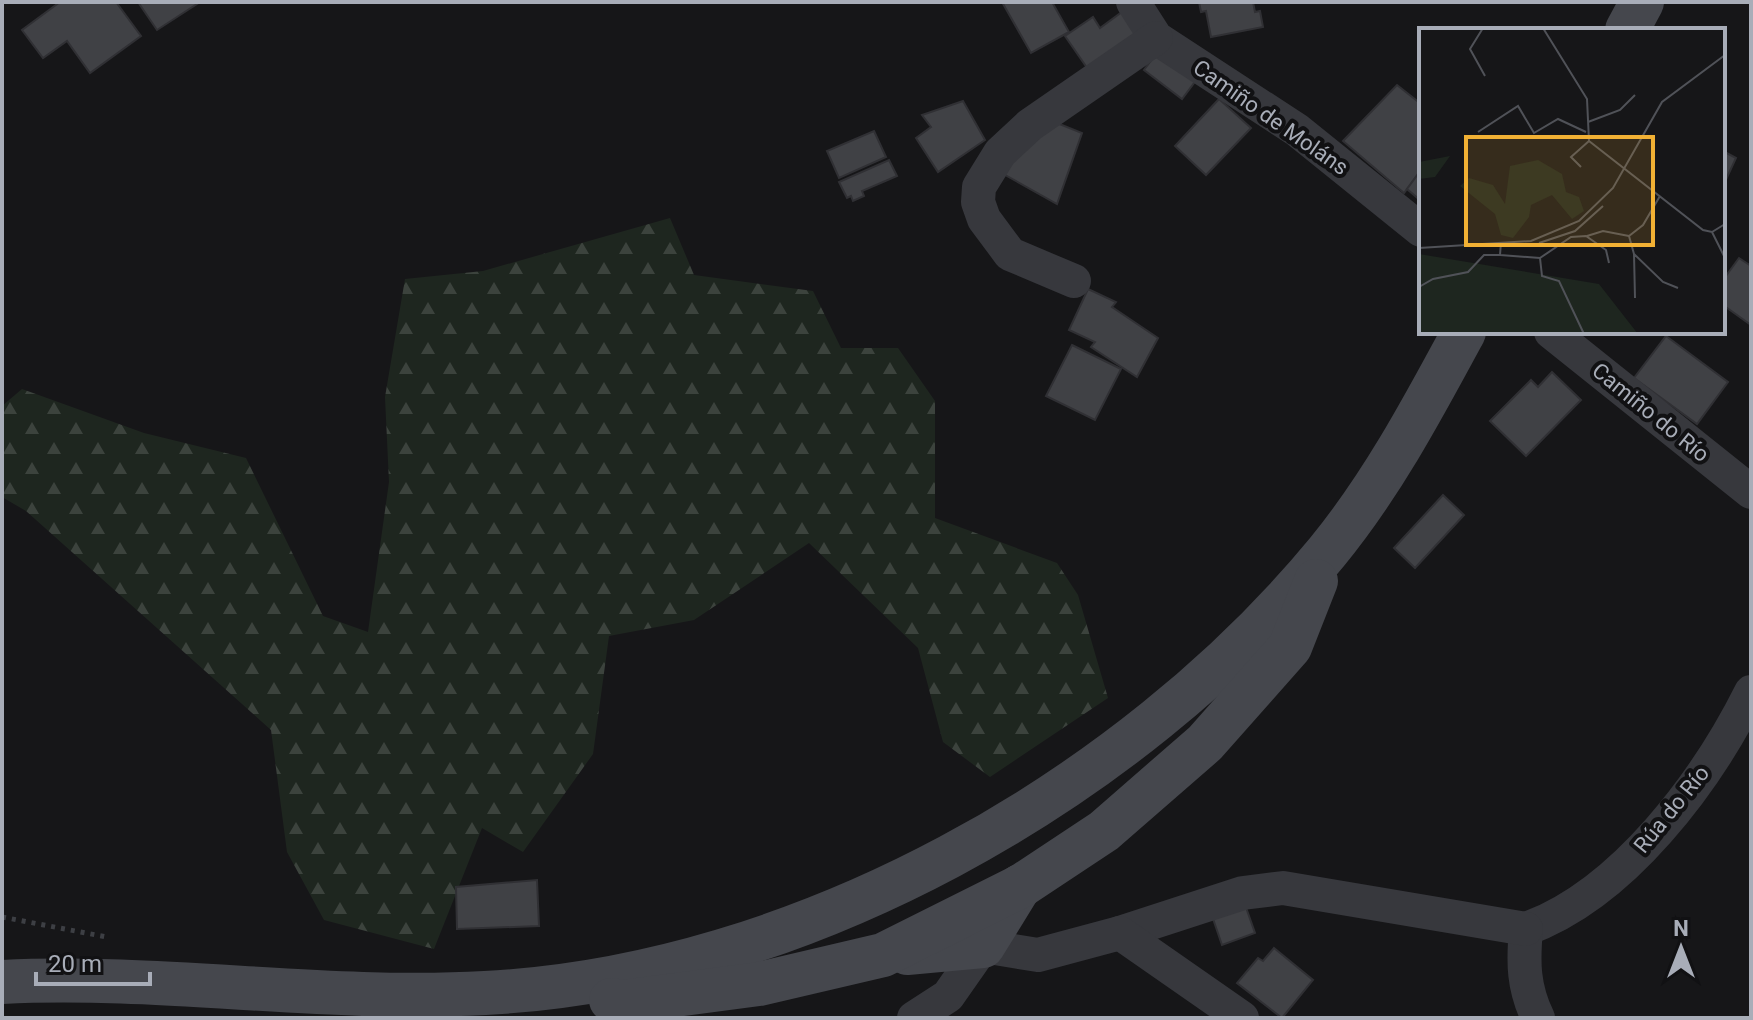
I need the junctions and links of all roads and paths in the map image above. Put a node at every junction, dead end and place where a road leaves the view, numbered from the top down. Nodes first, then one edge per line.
1 (1133, 2) edge
2 (1642, 2) edge
3 (1628, 28) edge
4 (1156, 38) junction
5 (1419, 228) edge
6 (1074, 281) dead end
7 (1463, 334) edge
8 (1554, 334) edge
9 (1751, 492) edge
10 (1329, 549) junction
11 (1751, 692) edge
12 (989, 834) junction
13 (1021, 886) junction
14 (836, 908) junction
15 (2, 917) edge
16 (1526, 929) junction
17 (1120, 933) junction
18 (111, 938) dead end
19 (983, 946) junction
20 (883, 955) junction
21 (2, 982) edge
22 (539, 989) junction
23 (322, 1005) edge
24 (914, 1018) edge
25 (1242, 1018) edge
26 (1538, 1018) edge

1 - 4 street, Camiño de Moláns
2 - 3 main road
4 - 5 street, Camiño de Moláns
4 - 6 street
7 - 10 main road
8 - 9 street, Camiño do Río
10 - 12 main road
10 - 13 main road
11 - 16 street, Rúa do Río
12 - 13 main road
12 - 14 main road
13 - 19 main road
13 - 20 main road
14 - 20 main road
14 - 22 main road
15 - 18 path
16 - 17 street
16 - 26 street
17 - 19 street
17 - 25 street
19 - 20 main road
19 - 24 street
20 - 22 main road
21 - 23 main road
22 - 23 main road

